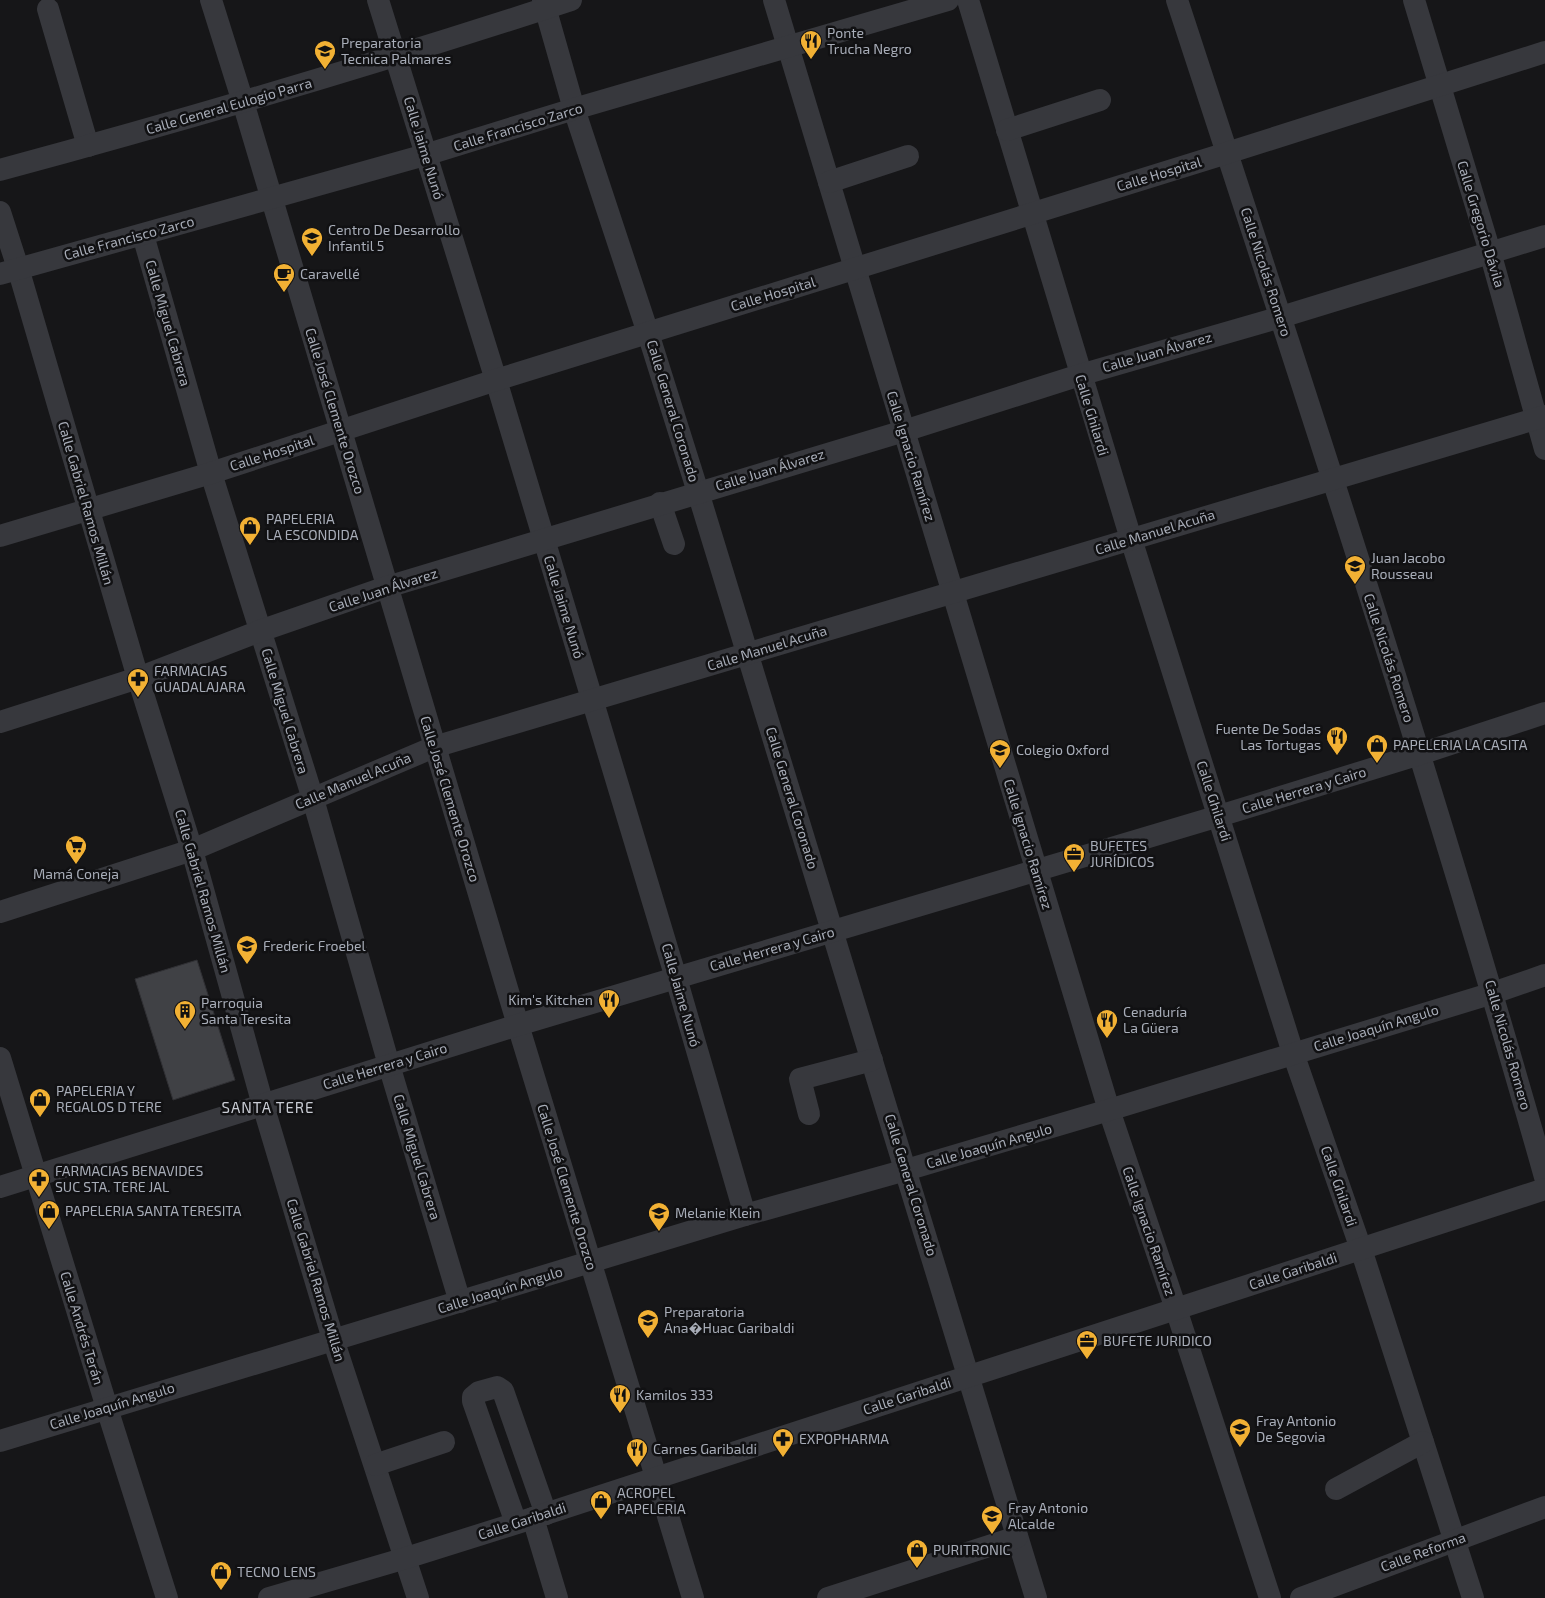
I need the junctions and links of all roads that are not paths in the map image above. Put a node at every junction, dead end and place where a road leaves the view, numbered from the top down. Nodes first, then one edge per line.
1 (211, 0) edge
2 (378, 0) edge
3 (571, 0) edge
4 (774, 0) edge
5 (948, 0) edge
6 (968, 0) edge
7 (1177, 0) edge
8 (1414, 0) edge
9 (544, 4) edge
10 (48, 9) dead end
11 (789, 47) junction
12 (1545, 52) edge
13 (397, 56) junction
14 (1439, 86) junction
15 (1100, 100) dead end
16 (243, 102) junction
17 (574, 109) junction
18 (1007, 130) junction
19 (88, 146) junction
20 (1227, 154) junction
21 (425, 155) junction
22 (908, 156) dead end
23 (0, 170) edge
24 (829, 182) junction
25 (271, 198) junction
26 (0, 212) edge
27 (1032, 213) junction
28 (143, 235) junction
29 (1545, 236) edge
30 (1490, 252) junction
31 (855, 269) junction
32 (9, 271) edge
33 (1281, 317) junction
34 (648, 333) junction
35 (1080, 375) junction
36 (496, 380) junction
37 (1541, 417) edge
38 (340, 430) junction
39 (904, 430) junction
40 (1545, 449) edge
41 (211, 473) junction
42 (1332, 479) junction
43 (698, 492) junction
44 (660, 503) junction
45 (88, 510) junction
46 (0, 536) edge
47 (543, 539) junction
48 (1131, 539) junction
49 (674, 544) dead end
50 (388, 587) junction
51 (952, 593) junction
52 (260, 631) junction
53 (747, 654) junction
54 (138, 678) junction
55 (592, 700) junction
56 (1545, 713) edge
57 (0, 722) edge
58 (434, 747) junction
59 (1420, 754) junction
60 (313, 799) junction
61 (1219, 816) junction
62 (192, 850) junction
63 (1036, 870) junction
64 (0, 912) edge
65 (833, 931) junction
66 (1545, 975) edge
67 (676, 978) junction
68 (1493, 993) junction
69 (518, 1024) junction
70 (1293, 1053) junction
71 (0, 1058) edge
72 (872, 1060) junction
73 (389, 1065) junction
74 (263, 1105) junction
75 (1109, 1110) junction
76 (809, 1114) dead end
77 (906, 1170) junction
78 (35, 1176) junction
79 (1545, 1177) edge
80 (0, 1187) edge
81 (1545, 1189) edge
82 (745, 1215) junction
83 (1361, 1249) junction
84 (590, 1262) junction
85 (460, 1302) junction
86 (1176, 1309) junction
87 (333, 1339) junction
88 (968, 1376) junction
89 (107, 1408) junction
90 (0, 1441) edge
91 (444, 1442) dead end
92 (1423, 1442) junction
93 (375, 1465) junction
94 (656, 1477) junction
95 (1336, 1489) dead end
96 (1545, 1507) edge
97 (532, 1518) junction
98 (1017, 1537) junction
99 (1454, 1541) junction
100 (406, 1558) junction
101 (167, 1598) edge
102 (269, 1598) edge
103 (418, 1598) edge
104 (557, 1598) edge
105 (693, 1598) edge
106 (828, 1598) edge
107 (1036, 1598) edge
108 (1270, 1598) edge
109 (1301, 1598) edge
110 (1473, 1598) edge

1 - 16 street, Calle José Clemente Orozco
2 - 13 street, Calle Jaime Nunó
3 - 9 street, Calle General Eulogio Parra
4 - 11 street, Calle Ignacio Ramírez
5 - 11 street, Calle Francisco Zarco
6 - 18 street, Calle Ghilardi
7 - 20 street, Calle Nicolás Romero
8 - 14 street, Calle Gregorio Dávila
9 - 13 street, Calle General Eulogio Parra
9 - 17 street, Calle General Coronado
10 - 19 street
11 - 17 street, Calle Francisco Zarco
11 - 24 street, Calle Ignacio Ramírez
12 - 14 street, Calle Hospital
13 - 16 street, Calle General Eulogio Parra
13 - 21 street, Calle Jaime Nunó
14 - 20 street, Calle Hospital
14 - 30 street, Calle Gregorio Dávila
15 - 18 street
16 - 19 street, Calle General Eulogio Parra
16 - 25 street, Calle José Clemente Orozco
17 - 21 street, Calle Francisco Zarco
17 - 34 street, Calle General Coronado
18 - 27 street, Calle Ghilardi
19 - 23 street, Calle General Eulogio Parra
20 - 27 street, Calle Hospital
20 - 33 street, Calle Nicolás Romero
21 - 25 street, Calle Francisco Zarco
21 - 36 street, Calle Jaime Nunó
22 - 24 street
24 - 31 street, Calle Ignacio Ramírez
25 - 28 street, Calle Francisco Zarco
25 - 38 street, Calle José Clemente Orozco
26 - 32 street, Calle Gabriel Ramos Millán
27 - 31 street, Calle Hospital
27 - 35 street, Calle Ghilardi
28 - 32 street, Calle Francisco Zarco
28 - 41 street, Calle Miguel Cabrera
29 - 30 street, Calle Juan Álvarez
30 - 33 street, Calle Juan Álvarez
30 - 37 street, Calle Gregorio Dávila
31 - 34 street, Calle Hospital
31 - 39 street, Calle Ignacio Ramírez
32 - 45 street, Calle Gabriel Ramos Millán
33 - 35 street, Calle Juan Álvarez
33 - 42 street, Calle Nicolás Romero
34 - 36 street, Calle Hospital
34 - 43 street, Calle General Coronado
35 - 39 street, Calle Juan Álvarez
35 - 48 street, Calle Ghilardi
36 - 38 street, Calle Hospital
36 - 47 street, Calle Jaime Nunó
37 - 40 street, Calle Gregorio Dávila
37 - 42 street, Calle Manuel Acuña
38 - 41 street, Calle Hospital
38 - 50 street, Calle José Clemente Orozco
39 - 43 street, Calle Juan Álvarez
39 - 51 street, Calle Ignacio Ramírez
41 - 45 street, Calle Hospital
41 - 52 street, Calle Miguel Cabrera
42 - 48 street, Calle Manuel Acuña
42 - 59 street, Calle Nicolás Romero
43 - 44 street, Calle Juan Álvarez
43 - 53 street, Calle General Coronado
44 - 47 street, Calle Juan Álvarez
44 - 49 street
45 - 46 street, Calle Hospital
45 - 54 street, Calle Gabriel Ramos Millán
47 - 50 street, Calle Juan Álvarez
47 - 55 street, Calle Jaime Nunó
48 - 51 street, Calle Manuel Acuña
48 - 61 street, Calle Ghilardi
50 - 52 street, Calle Juan Álvarez
50 - 58 street, Calle José Clemente Orozco
51 - 53 street, Calle Manuel Acuña
51 - 63 street, Calle Ignacio Ramírez
52 - 54 street, Calle Juan Álvarez
52 - 60 street, Calle Miguel Cabrera
53 - 55 street, Calle Manuel Acuña
53 - 65 street, Calle General Coronado
54 - 57 street, Calle Juan Álvarez
54 - 62 street, Calle Gabriel Ramos Millán
55 - 58 street, Calle Manuel Acuña
55 - 67 street, Calle Jaime Nunó
56 - 59 street, Calle Herrera y Cairo
58 - 60 street, Calle Manuel Acuña
58 - 69 street, Calle José Clemente Orozco
59 - 61 street, Calle Herrera y Cairo
59 - 68 street, Calle Nicolás Romero
60 - 62 street, Calle Manuel Acuña
60 - 73 street, Calle Miguel Cabrera
61 - 63 street, Calle Herrera y Cairo
61 - 70 street, Calle Ghilardi
62 - 64 street, Calle Manuel Acuña
62 - 74 street, Calle Gabriel Ramos Millán
63 - 65 street, Calle Herrera y Cairo
63 - 75 street, Calle Ignacio Ramírez
65 - 67 street, Calle Herrera y Cairo
65 - 72 street, Calle General Coronado
66 - 68 street, Calle Joaquín Angulo
67 - 69 street, Calle Herrera y Cairo
67 - 82 street, Calle Jaime Nunó
68 - 70 street, Calle Joaquín Angulo
68 - 79 street, Calle Nicolás Romero
69 - 73 street, Calle Herrera y Cairo
69 - 84 street, Calle José Clemente Orozco
70 - 75 street, Calle Joaquín Angulo
70 - 83 street, Calle Ghilardi
71 - 78 street, Calle Andrés Terán
72 - 76 street
72 - 77 street, Calle General Coronado
73 - 74 street, Calle Herrera y Cairo
73 - 85 street, Calle Miguel Cabrera
74 - 78 street, Calle Herrera y Cairo
74 - 87 street, Calle Gabriel Ramos Millán
75 - 77 street, Calle Joaquín Angulo
75 - 86 street, Calle Ignacio Ramírez
77 - 82 street, Calle Joaquín Angulo
77 - 88 street, Calle General Coronado
78 - 80 street, Calle Herrera y Cairo
78 - 89 street, Calle Andrés Terán
81 - 83 street, Calle Garibaldi
82 - 84 street, Calle Joaquín Angulo
83 - 86 street, Calle Garibaldi
83 - 92 street, Calle Ghilardi
84 - 85 street, Calle Joaquín Angulo
84 - 94 street, Calle José Clemente Orozco
85 - 87 street, Calle Joaquín Angulo
86 - 88 street, Calle Garibaldi
86 - 108 street, Calle Ignacio Ramírez
87 - 89 street, Calle Joaquín Angulo
87 - 93 street, Calle Gabriel Ramos Millán
88 - 94 street, Calle Garibaldi
88 - 98 street, Calle General Coronado
89 - 90 street, Calle Joaquín Angulo
89 - 101 street, Calle Andrés Terán
91 - 93 street
92 - 95 street
92 - 99 street, Calle Ghilardi
93 - 100 street, Calle Gabriel Ramos Millán
94 - 97 street, Calle Garibaldi
94 - 105 street, Calle José Clemente Orozco
96 - 99 street, Calle Reforma
97 - 97 street
97 - 100 street, Calle Garibaldi
97 - 104 street
98 - 106 street
98 - 107 street, Calle General Coronado
99 - 109 street, Calle Reforma
99 - 110 street, Calle Ghilardi
100 - 102 street, Calle Garibaldi
100 - 103 street, Calle Gabriel Ramos Millán

